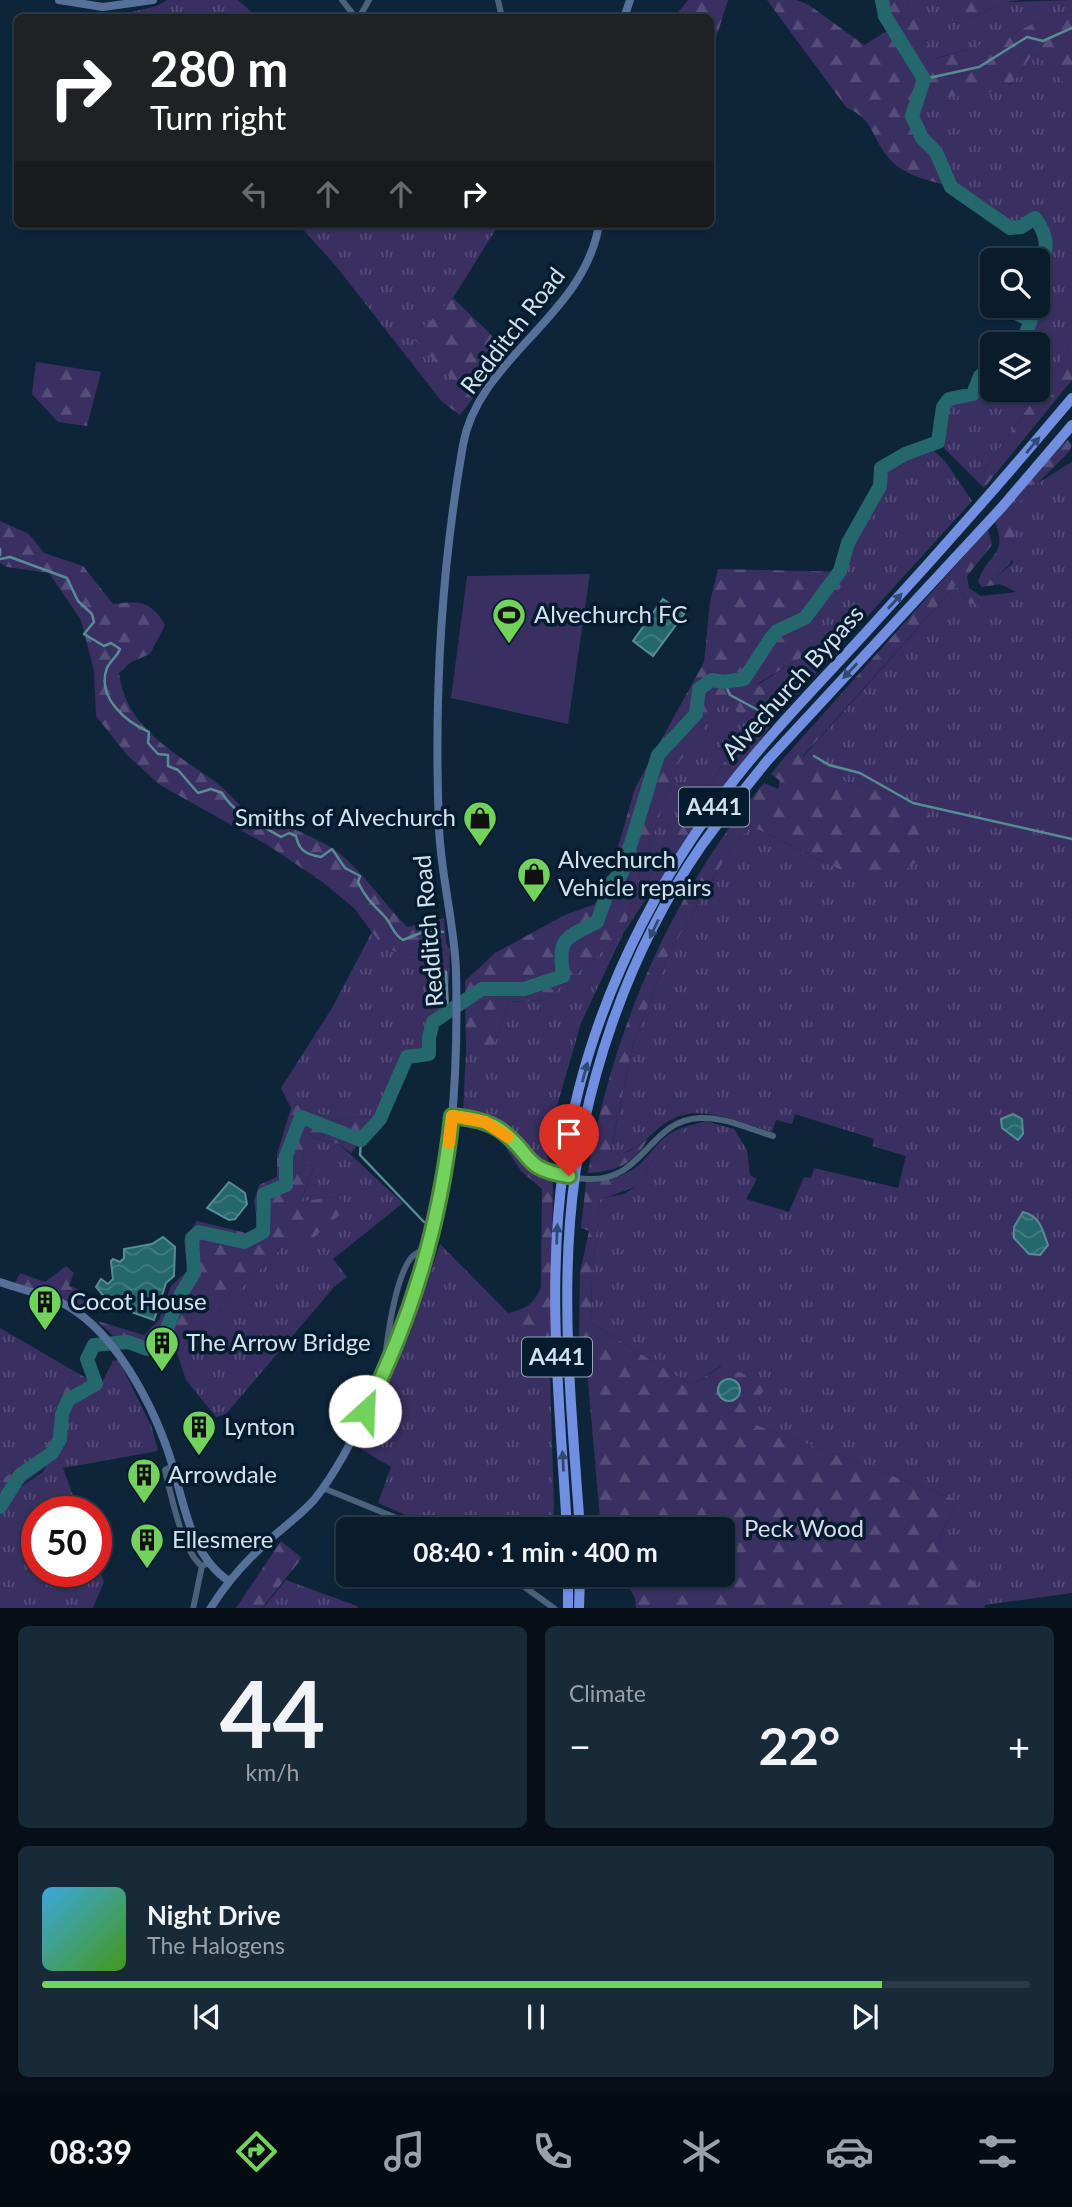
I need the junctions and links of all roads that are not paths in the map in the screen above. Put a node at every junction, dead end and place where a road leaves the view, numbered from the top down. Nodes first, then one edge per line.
1 (58, 0) edge
2 (153, 0) edge
3 (342, 0) edge
4 (354, 14) edge
5 (598, 228) edge
6 (1072, 398) edge
7 (1072, 425) edge
8 (452, 1116) junction
9 (773, 1136) dead end
10 (430, 1246) junction
11 (0, 1282) edge
12 (383, 1371) junction
13 (323, 1488) junction
14 (394, 1517) edge
15 (566, 1517) edge
16 (579, 1517) edge
17 (206, 1564) junction
18 (229, 1581) junction
19 (525, 1587) edge
20 (568, 1587) edge
21 (580, 1587) edge
22 (193, 1608) edge
23 (211, 1608) edge
24 (555, 1608) edge
25 (568, 1608) edge
26 (579, 1608) edge

1 - 2 main road
3 - 4 street
5 - 8 main road, Redditch Road
15 -> 6 highway, Alvechurch Bypass / A441
7 -> 16 highway, Alvechurch Bypass / A441
8 - 9 street
8 - 10 main road, Redditch Road
10 - 12 main road, Redditch Road
10 - 12 street
11 - 17 main road
12 - 13 main road, Redditch Road
13 - 14 street
13 - 18 main road, Redditch Road
17 - 18 main road
17 - 22 street
18 - 23 main road, Redditch Road
19 - 24 street
20 - 25 highway
21 - 26 highway

